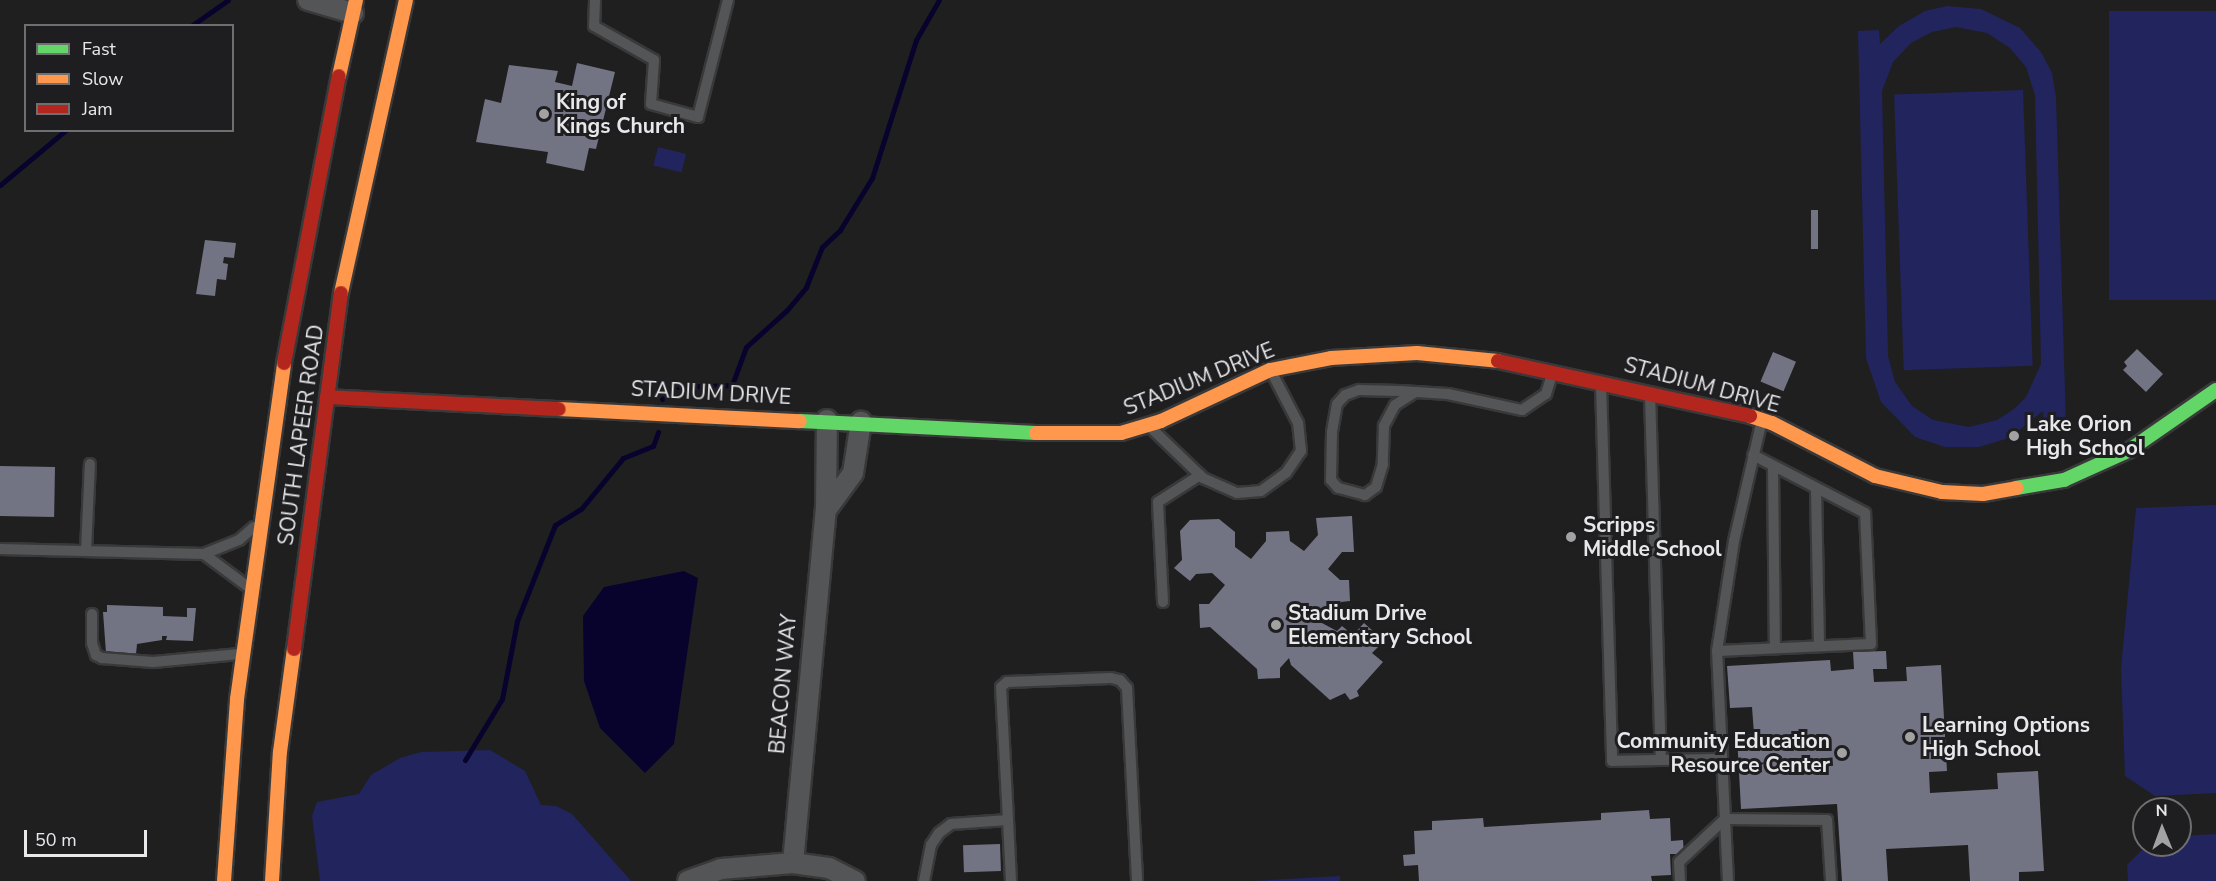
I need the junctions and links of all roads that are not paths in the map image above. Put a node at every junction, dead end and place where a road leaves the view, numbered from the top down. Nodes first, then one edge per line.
1 (308, 0) edge
2 (406, 0) edge
3 (595, 0) edge
4 (728, 0) edge
5 (355, 7) edge
6 (312, 208) junction
7 (1270, 370) junction
8 (1552, 371) junction
9 (297, 380) dead end
10 (1601, 381) junction
11 (2216, 390) edge
12 (1650, 391) junction
13 (1415, 392) junction
14 (307, 394) dead end
15 (327, 396) junction
16 (827, 420) junction
17 (1762, 420) junction
18 (861, 422) junction
19 (1148, 425) junction
20 (1753, 455) junction
21 (90, 464) dead end
22 (1773, 466) junction
23 (1200, 475) junction
24 (1816, 488) junction
25 (826, 510) junction
26 (261, 521) junction
27 (0, 549) edge
28 (86, 551) junction
29 (204, 554) junction
30 (251, 597) junction
31 (1163, 602) dead end
32 (92, 614) dead end
33 (1819, 646) junction
34 (1775, 648) junction
35 (1717, 651) junction
36 (243, 654) junction
37 (1721, 759) junction
38 (1661, 760) junction
39 (1725, 819) junction
40 (1008, 820) junction
41 (243, 833) dead end
42 (227, 840) junction
43 (260, 840) dead end
44 (793, 863) junction
45 (224, 881) edge
46 (259, 881) edge
47 (272, 881) edge
48 (688, 881) edge
49 (855, 881) edge
50 (924, 881) edge
51 (1011, 881) edge
52 (1137, 881) edge
53 (1680, 881) edge
54 (1728, 881) edge
55 (1831, 881) edge

1 - 5 street
2 - 15 main road, SOUTH LAPEER ROAD
3 - 4 lane
5 - 6 main road, SOUTH LAPEER ROAD
6 - 9 main road
6 - 26 main road, SOUTH LAPEER ROAD
7 - 8 main road, STADIUM DRIVE
7 - 19 main road, STADIUM DRIVE
7 - 23 lane
8 - 10 main road, STADIUM DRIVE
8 - 13 lane
10 - 12 main road, STADIUM DRIVE
10 - 38 lane
11 - 17 main road, STADIUM DRIVE
12 - 17 main road, STADIUM DRIVE
12 - 38 lane
13 - 13 lane
14 - 15 main road, STADIUM DRIVE
15 - 16 main road, STADIUM DRIVE
15 - 47 main road, SOUTH LAPEER ROAD
16 - 18 main road, STADIUM DRIVE
16 - 25 street, BEACON WAY
17 - 20 lane
18 - 19 main road, STADIUM DRIVE
18 - 25 street
19 - 23 lane
20 - 22 lane
20 - 35 lane
21 - 28 lane
22 - 24 lane
22 - 34 lane
23 - 31 lane
24 - 33 lane
24 - 33 lane
25 - 44 street, BEACON WAY
26 - 29 lane
26 - 30 main road, SOUTH LAPEER ROAD
27 - 28 lane
28 - 29 lane
29 - 30 lane
30 - 36 main road, SOUTH LAPEER ROAD
32 - 36 lane
33 - 34 lane
34 - 35 lane
35 - 37 lane
36 - 42 main road, SOUTH LAPEER ROAD
37 - 38 lane
37 - 39 lane
39 - 53 lane
39 - 54 lane
39 - 55 lane
40 - 50 lane
40 - 51 lane
40 - 52 lane
41 - 42 main road
42 - 45 main road, SOUTH LAPEER ROAD
43 - 46 main road
44 - 48 street
44 - 49 street

